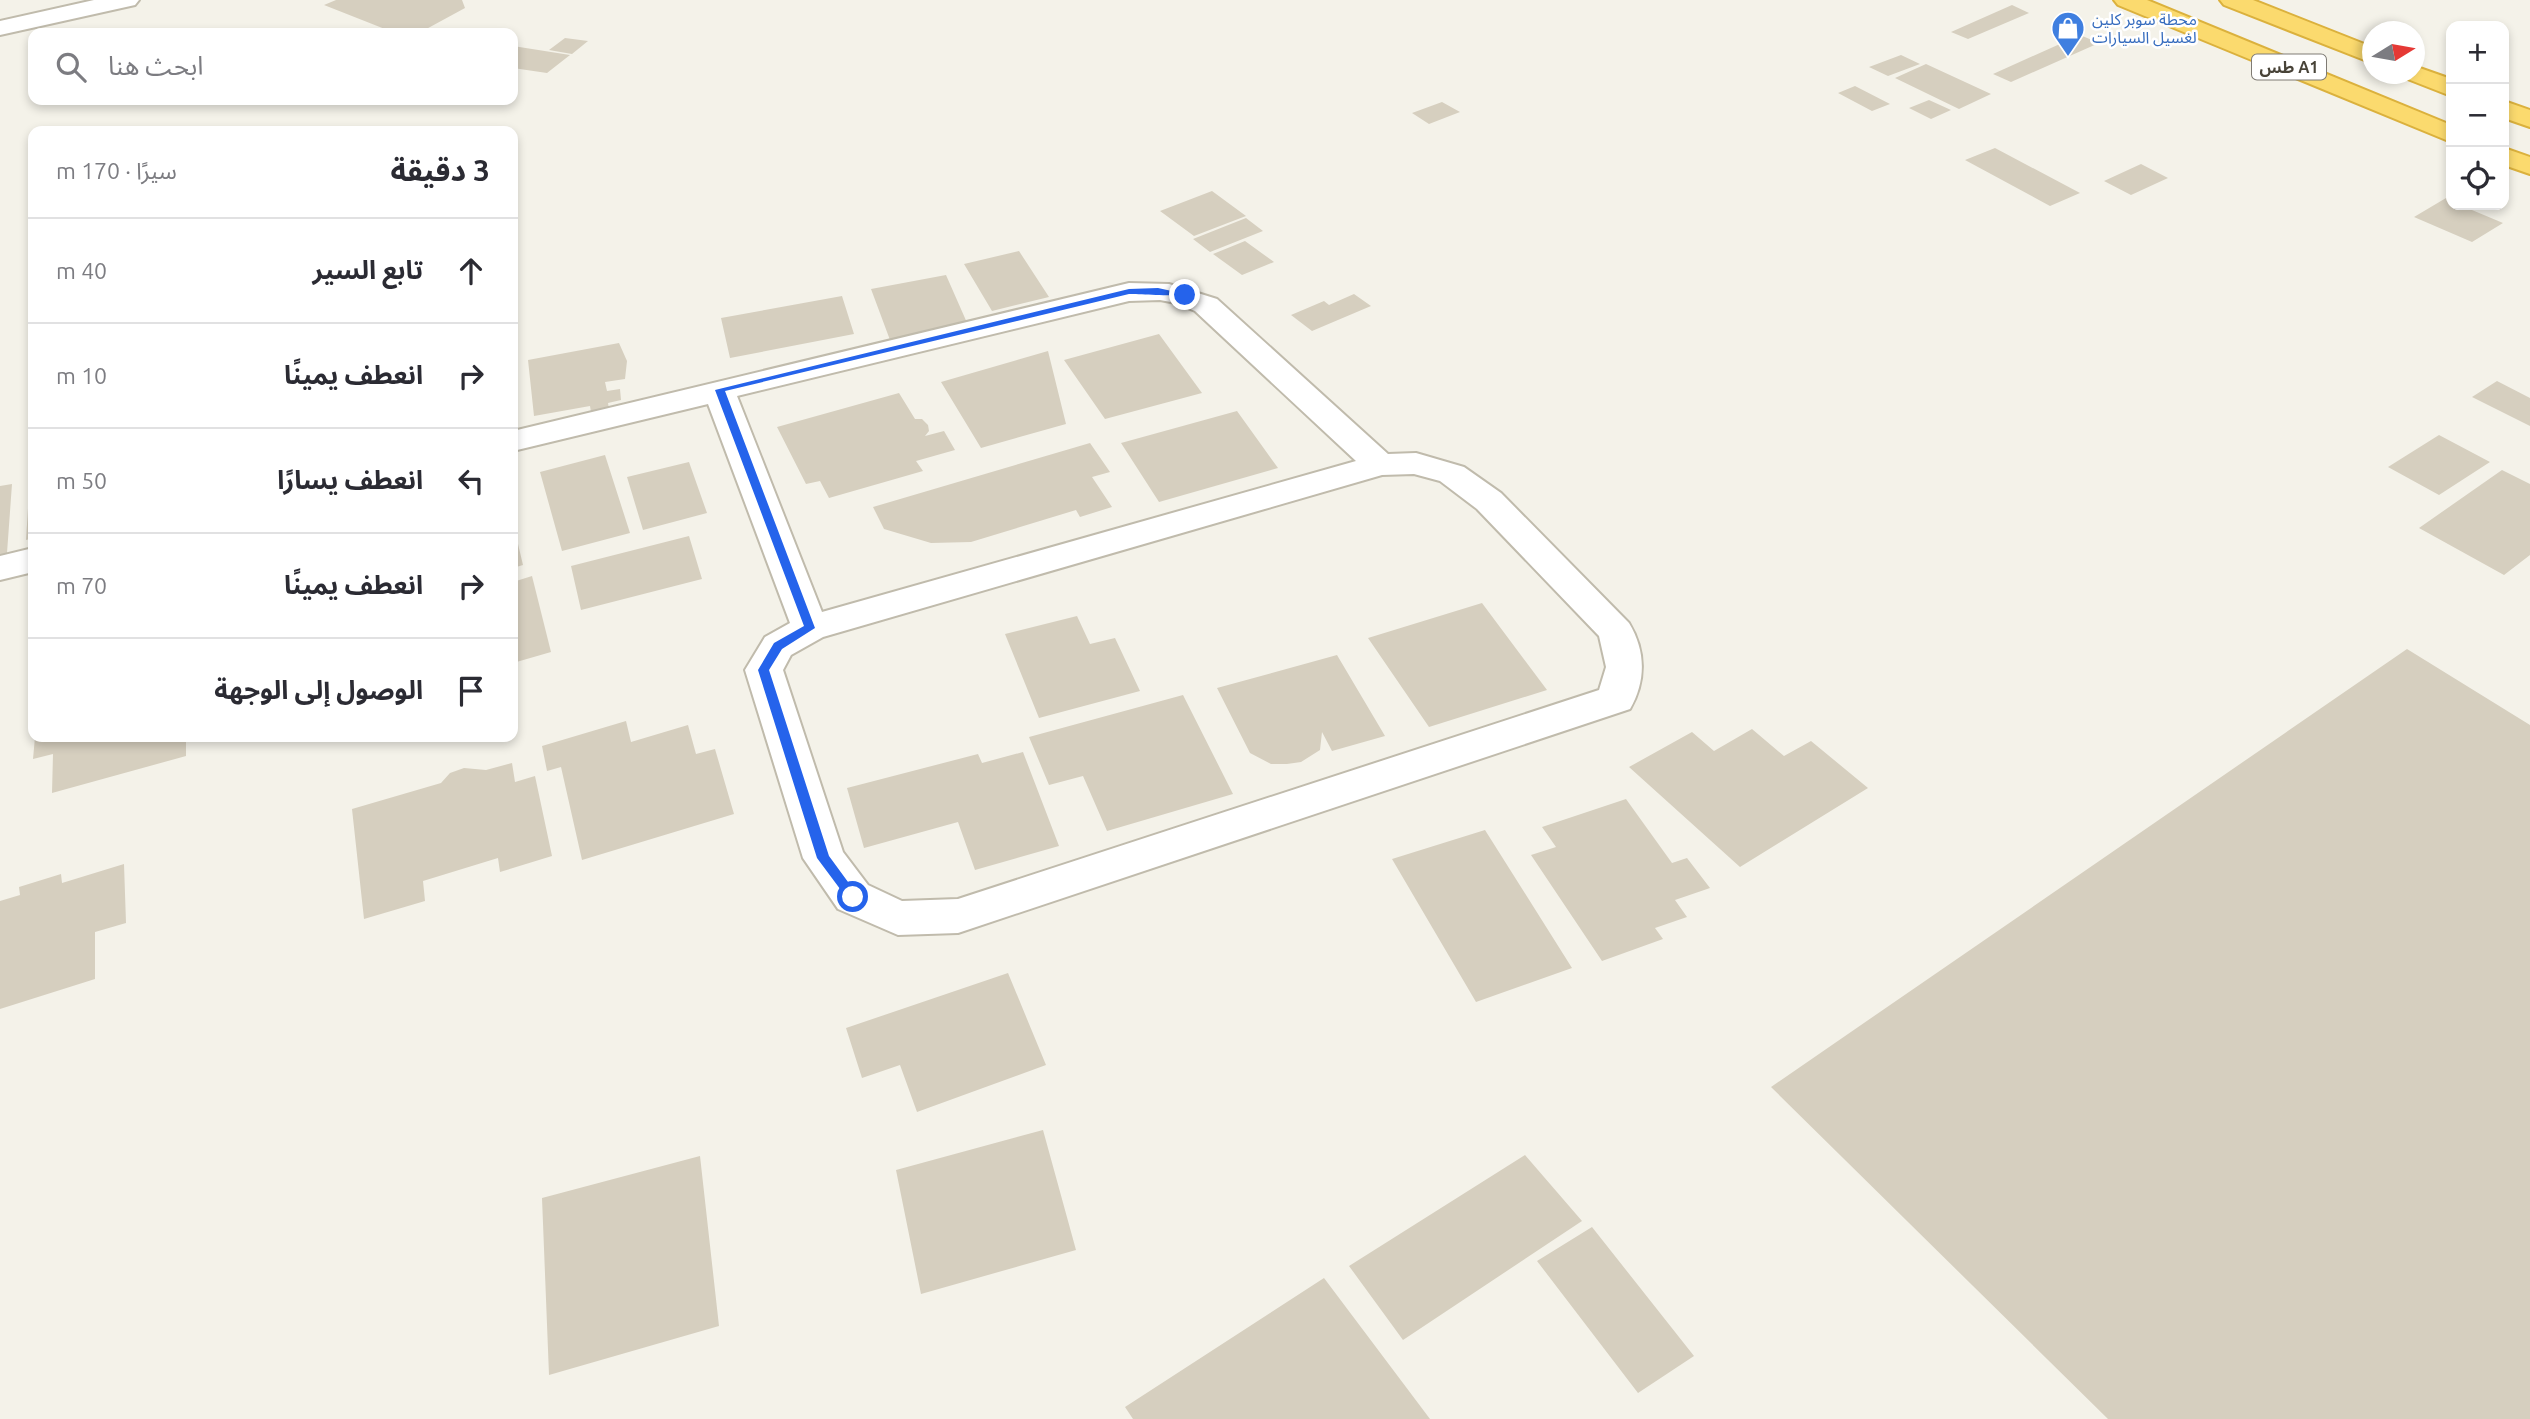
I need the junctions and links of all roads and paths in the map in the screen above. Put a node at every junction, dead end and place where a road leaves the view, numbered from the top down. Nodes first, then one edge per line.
1 (127, 0) edge
2 (2126, 0) edge
3 (2232, 0) edge
4 (0, 28) edge
5 (2362, 52) edge
6 (2425, 77) edge
7 (2446, 86) edge
8 (2509, 111) edge
9 (2530, 119) edge
10 (2446, 132) edge
11 (2509, 158) edge
12 (2530, 166) edge
13 (719, 390) junction
14 (518, 440) edge
15 (1380, 465) junction
16 (28, 561) edge
17 (0, 568) edge
18 (810, 628) junction

1 - 4 street
2 - 10 highway, طس A1
3 - 5 highway, طس A1
6 - 7 highway
8 - 9 highway
11 - 12 highway
13 - 14 street
13 - 15 street
13 - 18 street
15 - 18 street
15 - 18 street
16 - 17 street

